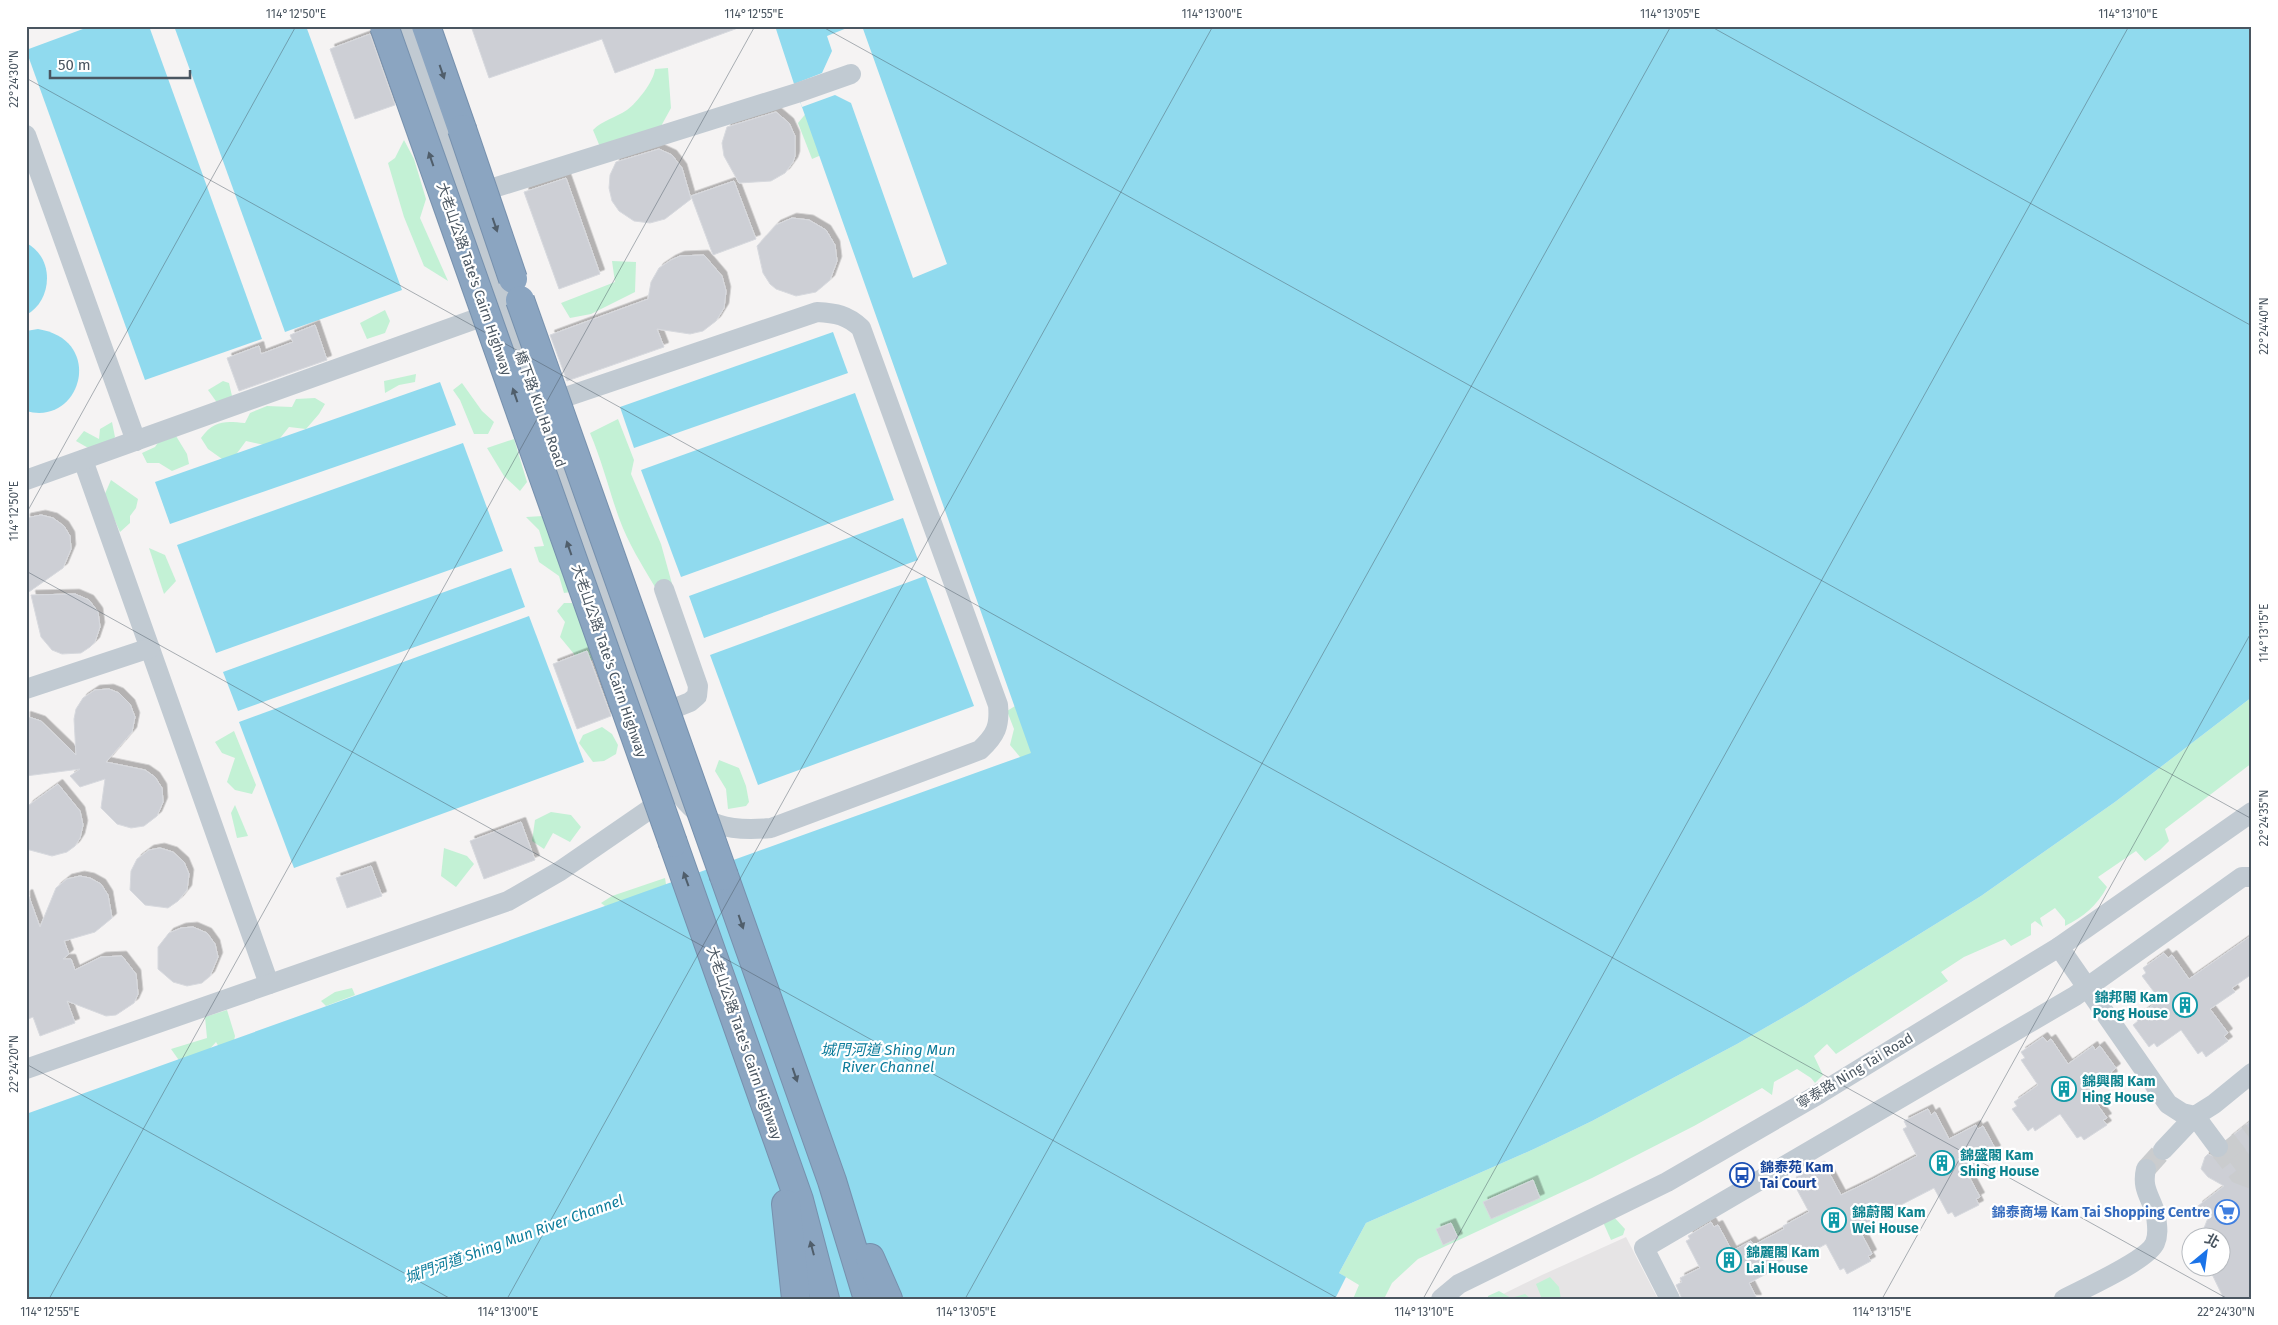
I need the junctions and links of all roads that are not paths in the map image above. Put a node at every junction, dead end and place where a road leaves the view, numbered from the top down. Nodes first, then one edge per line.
1 (384, 26) edge
2 (405, 26) edge
3 (426, 26) edge
4 (851, 74) dead end
5 (26, 135) edge
6 (466, 197) junction
7 (504, 308) junction
8 (539, 406) junction
9 (136, 440) junction
10 (83, 460) junction
11 (26, 480) edge
12 (664, 589) dead end
13 (150, 648) junction
14 (26, 689) edge
15 (651, 718) junction
16 (677, 790) junction
17 (2252, 812) edge
18 (2252, 877) edge
19 (2059, 947) junction
20 (269, 984) junction
21 (2088, 988) junction
22 (26, 1069) edge
23 (2252, 1073) edge
24 (2195, 1116) junction
25 (2218, 1147) tunnel mouth
26 (2163, 1150) tunnel mouth
27 (783, 1155) junction
28 (2146, 1169) tunnel mouth
29 (832, 1181) junction
30 (796, 1299) edge
31 (825, 1299) edge
32 (868, 1299) edge
33 (888, 1299) edge
34 (1440, 1299) edge
35 (1670, 1299) edge
36 (2064, 1299) edge

27 -> 1 highway, 大老山公路 Tate's Cairn Highway, bridge
2 - 6 street, 橋下路 Kiu Ha Road
3 -> 29 highway, bridge
4 - 6 street
5 - 9 street
6 - 7 street, 橋下路 Kiu Ha Road
7 - 8 street, 橋下路 Kiu Ha Road
7 - 9 street
8 - 15 street, 橋下路 Kiu Ha Road
8 - 16 street
9 - 10 street
10 - 11 street
10 - 13 street
12 - 15 street
13 - 14 street
13 - 20 street
15 - 16 street, 橋下路 Kiu Ha Road
16 - 20 street
17 - 19 street, 寧泰路 Ning Tai Road
18 - 21 street
19 - 21 street
19 - 34 street, 寧泰路 Ning Tai Road
20 - 22 street
21 - 24 street
21 - 35 street
23 - 24 street
24 - 25 street
24 - 26 street
27 - 30 highway
31 -> 27 highway, 大老山公路 Tate's Cairn Highway
28 - 36 street
29 - 32 highway
29 - 33 highway

